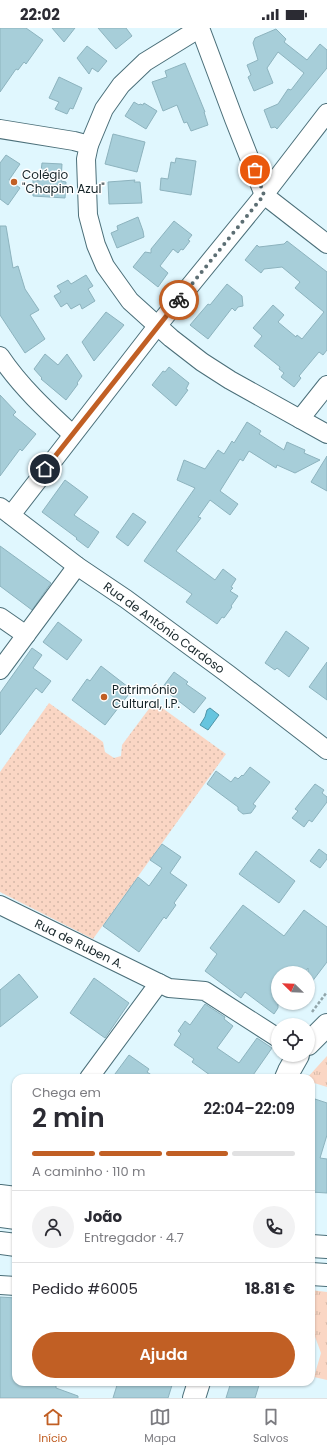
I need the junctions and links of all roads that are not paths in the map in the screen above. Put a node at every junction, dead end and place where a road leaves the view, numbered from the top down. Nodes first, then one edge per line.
1 (200, 28) edge
2 (327, 113) edge
3 (0, 128) edge
4 (89, 145) junction
5 (264, 195) junction
6 (327, 244) edge
7 (158, 325) junction
8 (0, 356) edge
9 (327, 385) edge
10 (300, 419) junction
11 (72, 434) junction
12 (327, 434) edge
13 (5, 511) edge
14 (77, 566) junction
15 (0, 617) edge
16 (26, 635) junction
17 (0, 670) edge
18 (327, 750) edge
19 (0, 905) edge
20 (159, 983) junction
21 (320, 1019) edge
22 (315, 1029) edge
23 (271, 1033) edge
24 (294, 1062) edge
25 (92, 1074) edge
26 (287, 1074) edge
27 (0, 1196) edge
28 (12, 1198) edge
29 (0, 1216) edge
30 (12, 1218) edge
31 (0, 1243) edge
32 (12, 1244) edge
33 (315, 1246) edge
34 (327, 1247) edge
35 (315, 1274) edge
36 (327, 1275) edge
37 (0, 1285) edge
38 (12, 1286) edge
39 (198, 1386) edge
40 (194, 1398) edge

1 - 4 street
1 - 5 street
2 - 5 street
3 - 4 street
4 - 7 street
5 - 6 street
5 - 7 street
7 - 10 street
7 - 11 street
8 - 11 street
9 - 10 street
10 - 12 street
11 - 13 street
13 - 14 street, Rua de António Cardoso
14 - 16 street
14 - 18 street, Rua de António Cardoso
15 - 16 street
16 - 17 street
19 - 20 street, Rua de Ruben A.
20 - 23 street, Rua de Ruben A.
20 - 25 street
21 - 22 main road
24 - 26 main road
27 - 28 main road
29 - 30 main road
31 - 32 main road
33 - 34 main road
35 - 36 main road
37 - 38 street
39 - 40 main road

